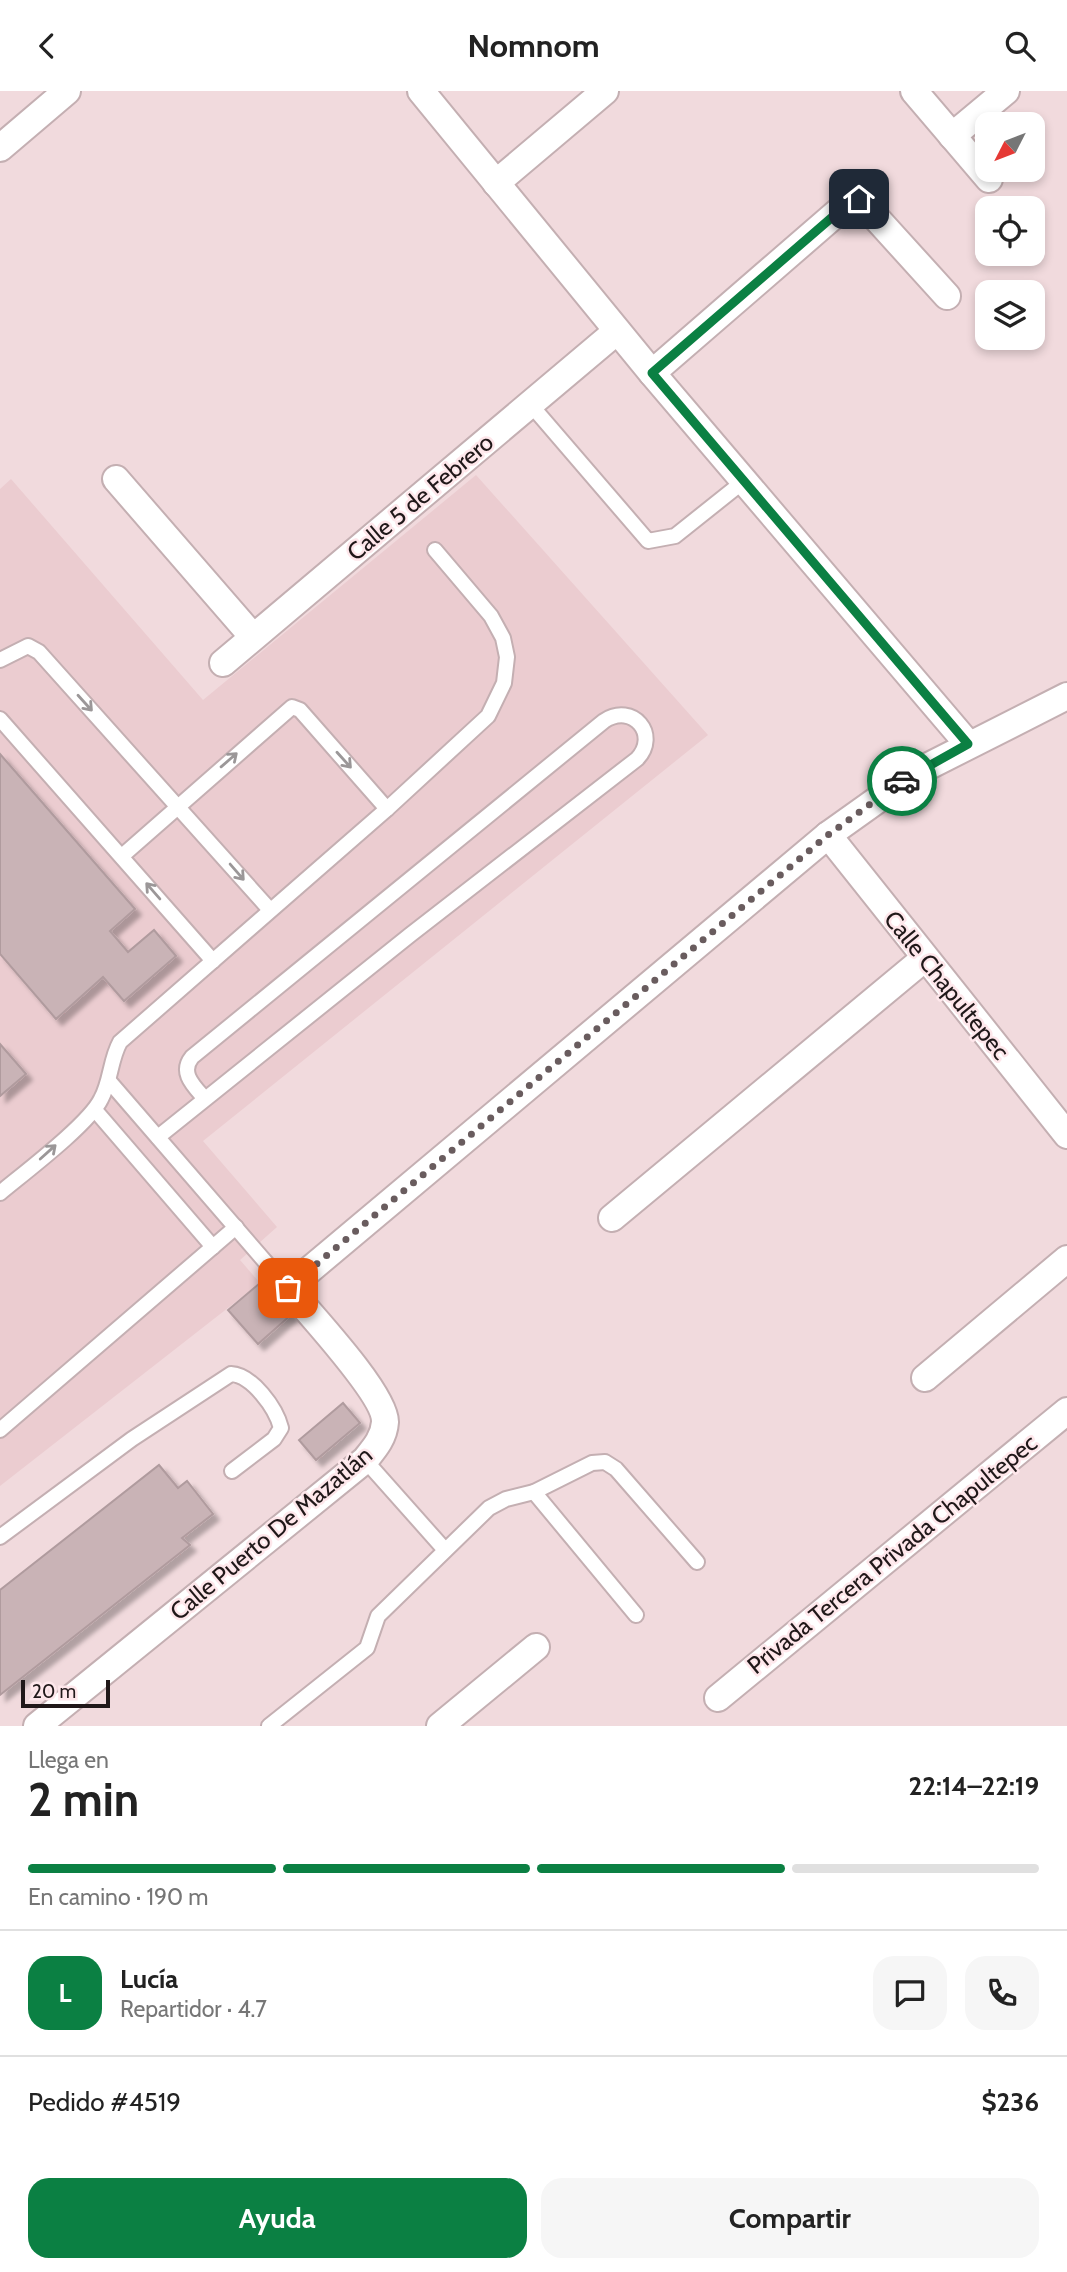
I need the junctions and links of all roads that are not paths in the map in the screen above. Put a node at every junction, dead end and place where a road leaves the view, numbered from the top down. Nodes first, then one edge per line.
1 (67, 91) edge
2 (421, 91) edge
3 (605, 91) edge
4 (914, 91) edge
5 (1006, 91) edge
6 (952, 136) junction
7 (0, 148) edge
8 (975, 163) edge
9 (496, 183) junction
10 (947, 296) dead end
11 (617, 331) junction
12 (652, 373) junction
13 (531, 405) junction
14 (116, 479) dead end
15 (744, 481) junction
16 (435, 550) dead end
17 (253, 638) junction
18 (0, 660) edge
19 (223, 663) dead end
20 (1067, 696) edge
21 (0, 719) edge
22 (968, 744) junction
23 (177, 805) junction
24 (387, 809) junction
25 (828, 835) junction
26 (122, 856) junction
27 (270, 910) junction
28 (925, 958) junction
29 (213, 961) junction
30 (109, 1081) junction
31 (205, 1099) junction
32 (95, 1110) junction
33 (1067, 1135) edge
34 (158, 1137) junction
35 (0, 1193) edge
36 (612, 1218) dead end
37 (236, 1227) junction
38 (213, 1247) junction
39 (1067, 1259) edge
40 (288, 1288) junction
41 (925, 1378) dead end
42 (1067, 1411) edge
43 (0, 1430) edge
44 (365, 1460) junction
45 (232, 1471) dead end
46 (534, 1492) junction
47 (0, 1537) edge
48 (445, 1550) junction
49 (697, 1562) dead end
50 (636, 1615) dead end
51 (536, 1647) dead end
52 (718, 1698) dead end
53 (37, 1726) edge
54 (269, 1726) edge
55 (440, 1726) edge

1 - 7 street
2 - 9 street
3 - 9 street
4 - 6 street
5 - 6 street
6 - 8 street
9 - 11 street
10 - 12 street
11 - 12 street
11 - 13 street, Calle 5 de Febrero
12 - 15 street
13 - 15 lane
13 - 17 street, Calle 5 de Febrero
14 - 17 street
15 - 22 street
16 - 24 lane
17 - 19 street, Calle 5 de Febrero
18 -> 23 lane
20 - 22 street
21 - 26 lane
22 - 25 street
23 -> 24 lane
23 - 26 lane
23 -> 27 lane
24 - 27 lane
25 - 28 street, Calle Chapultepec
25 - 40 street
29 -> 26 lane
27 - 29 lane
28 - 33 street, Calle Chapultepec
28 - 36 street
29 - 30 lane
30 - 32 lane
30 - 34 lane
31 - 31 lane
31 - 34 lane
35 -> 32 lane
32 - 38 lane
34 - 37 lane
37 - 38 lane
37 - 40 lane
38 - 43 lane
39 - 41 street
40 - 44 street, Calle Puerto De Mazatlán
42 - 52 street, Privada Tercera Privada Chapultepec
44 - 48 lane
44 - 53 street, Calle Puerto De Mazatlán
45 - 47 lane
46 - 48 lane
46 - 49 lane
46 - 50 lane
48 - 54 lane
51 - 55 street

